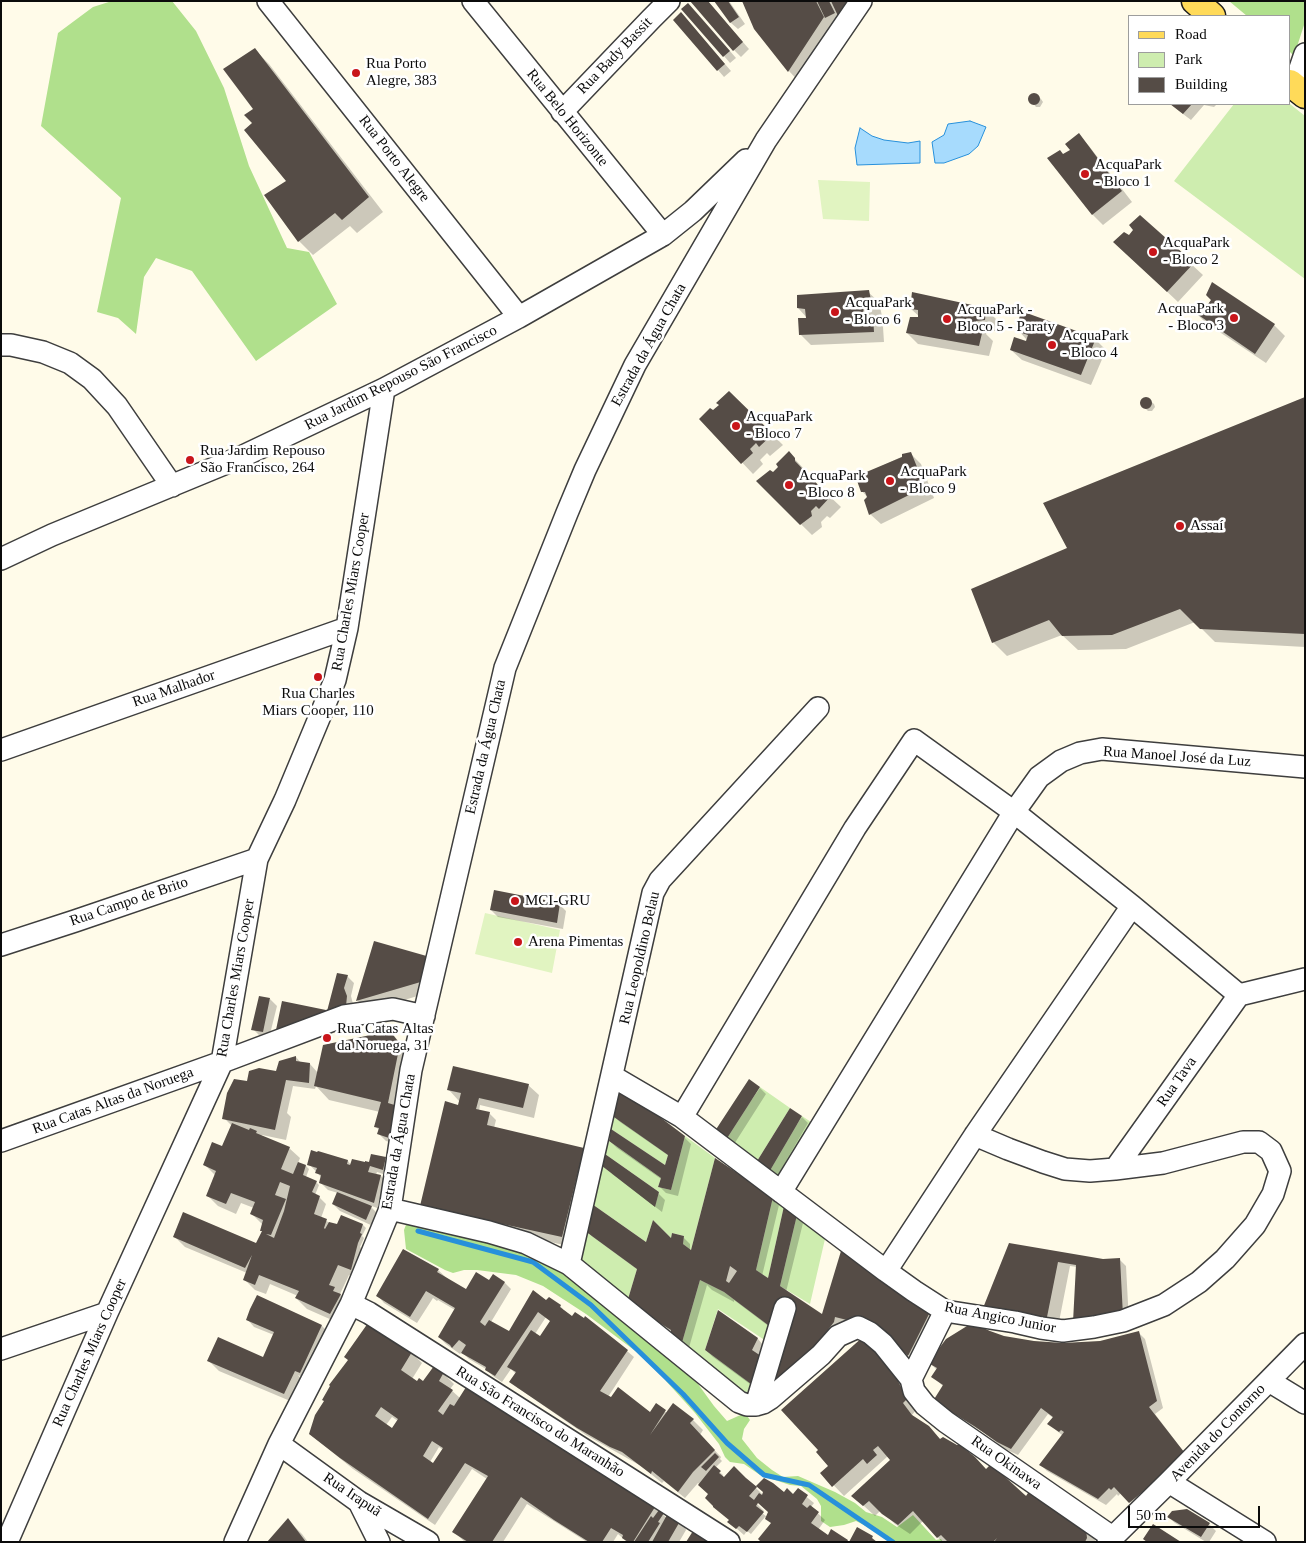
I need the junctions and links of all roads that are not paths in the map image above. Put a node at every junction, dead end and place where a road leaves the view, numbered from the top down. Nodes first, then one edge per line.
1 (268, 1) edge
2 (473, 1) edge
3 (670, 1) edge
4 (861, 1) edge
5 (1195, 1) edge
6 (647, 10) edge
7 (1211, 15) edge
8 (1305, 54) edge
9 (1296, 88) edge
10 (562, 112) junction
11 (766, 140) junction
12 (663, 235) junction
13 (519, 317) junction
14 (1, 345) edge
15 (384, 389) junction
16 (172, 486) junction
17 (1, 559) edge
18 (347, 628) junction
19 (818, 708) dead end
20 (1, 750) edge
21 (1305, 767) edge
22 (1014, 812) junction
23 (257, 858) junction
24 (1132, 906) junction
25 (1, 944) edge
26 (1305, 979) edge
27 (1239, 996) junction
28 (424, 1016) junction
29 (222, 1062) junction
30 (612, 1076) junction
31 (682, 1117) junction
32 (975, 1135) junction
33 (1, 1141) edge
34 (1116, 1169) junction
35 (781, 1192) junction
36 (390, 1208) junction
37 (570, 1264) junction
38 (886, 1271) junction
39 (351, 1304) junction
40 (785, 1308) dead end
41 (945, 1311) junction
42 (107, 1313) junction
43 (1305, 1344) edge
44 (1, 1349) edge
45 (911, 1379) junction
46 (1268, 1381) junction
47 (1305, 1404) edge
48 (756, 1405) junction
49 (279, 1444) junction
50 (1169, 1482) junction
51 (359, 1502) junction
52 (1110, 1539) edge
53 (7, 1542) edge
54 (235, 1542) edge
55 (379, 1542) edge
56 (428, 1542) edge
57 (729, 1542) edge
58 (1265, 1542) edge

1 - 13 street, Rua Porto Alegre
2 - 10 street, Rua Belo Horizonte
3 - 6 street, Rua Bady Bassit
4 - 11 street, Estrada da Água Chata
5 - 7 main road
6 - 10 street, Rua Bady Bassit
8 - 9 street
10 - 12 street, Rua Belo Horizonte
11 - 12 street, Rua Jardim Repouso São Francisco
11 - 28 street, Estrada da Água Chata
12 - 13 street, Rua Jardim Repouso São Francisco
13 - 15 street, Rua Jardim Repouso São Francisco
14 - 16 street
15 - 16 street, Rua Jardim Repouso São Francisco
15 - 18 street, Rua Charles Miars Cooper
16 - 17 street, Rua Jardim Repouso São Francisco
18 - 20 street, Rua Malhador
18 - 23 street, Rua Charles Miars Cooper
19 - 30 street, Rua Leopoldino Belau
21 - 22 street, Rua Manoel José da Luz
22 - 24 street
22 - 31 street
22 - 35 street, Rua Manoel José da Luz
23 - 25 street, Rua Campo de Brito
23 - 29 street, Rua Charles Miars Cooper
24 - 27 street
24 - 32 street
26 - 27 street
27 - 34 street, Rua Tava
28 - 29 street, Rua Catas Altas da Noruega
28 - 36 street, Estrada da Água Chata
29 - 33 street, Rua Catas Altas da Noruega
29 - 42 street, Rua Charles Miars Cooper
30 - 31 street, Rua Angico Junior
30 - 37 street, Rua Leopoldino Belau
31 - 35 street, Rua Angico Junior
32 - 34 street
32 - 38 street
34 - 41 street, Rua Angico Junior
35 - 38 street, Rua Angico Junior
36 - 37 street
36 - 39 street, Estrada da Água Chata
37 - 48 street
38 - 41 street, Rua Angico Junior
39 - 49 street, Estrada da Água Chata
39 - 57 street, Rua São Francisco do Maranhão
40 - 48 street
41 - 45 street
42 - 44 street
42 - 53 street, Rua Charles Miars Cooper
43 - 46 street, Avenida do Contorno
45 - 48 street, Rua Okinawa
45 - 52 street, Rua Okinawa
46 - 47 street
46 - 50 street, Avenida do Contorno
49 - 51 street, Rua Irapuã
49 - 54 street, Estrada da Água Chata
50 - 52 street, Avenida do Contorno
50 - 58 street
51 - 55 street
51 - 56 street, Rua Irapuã

